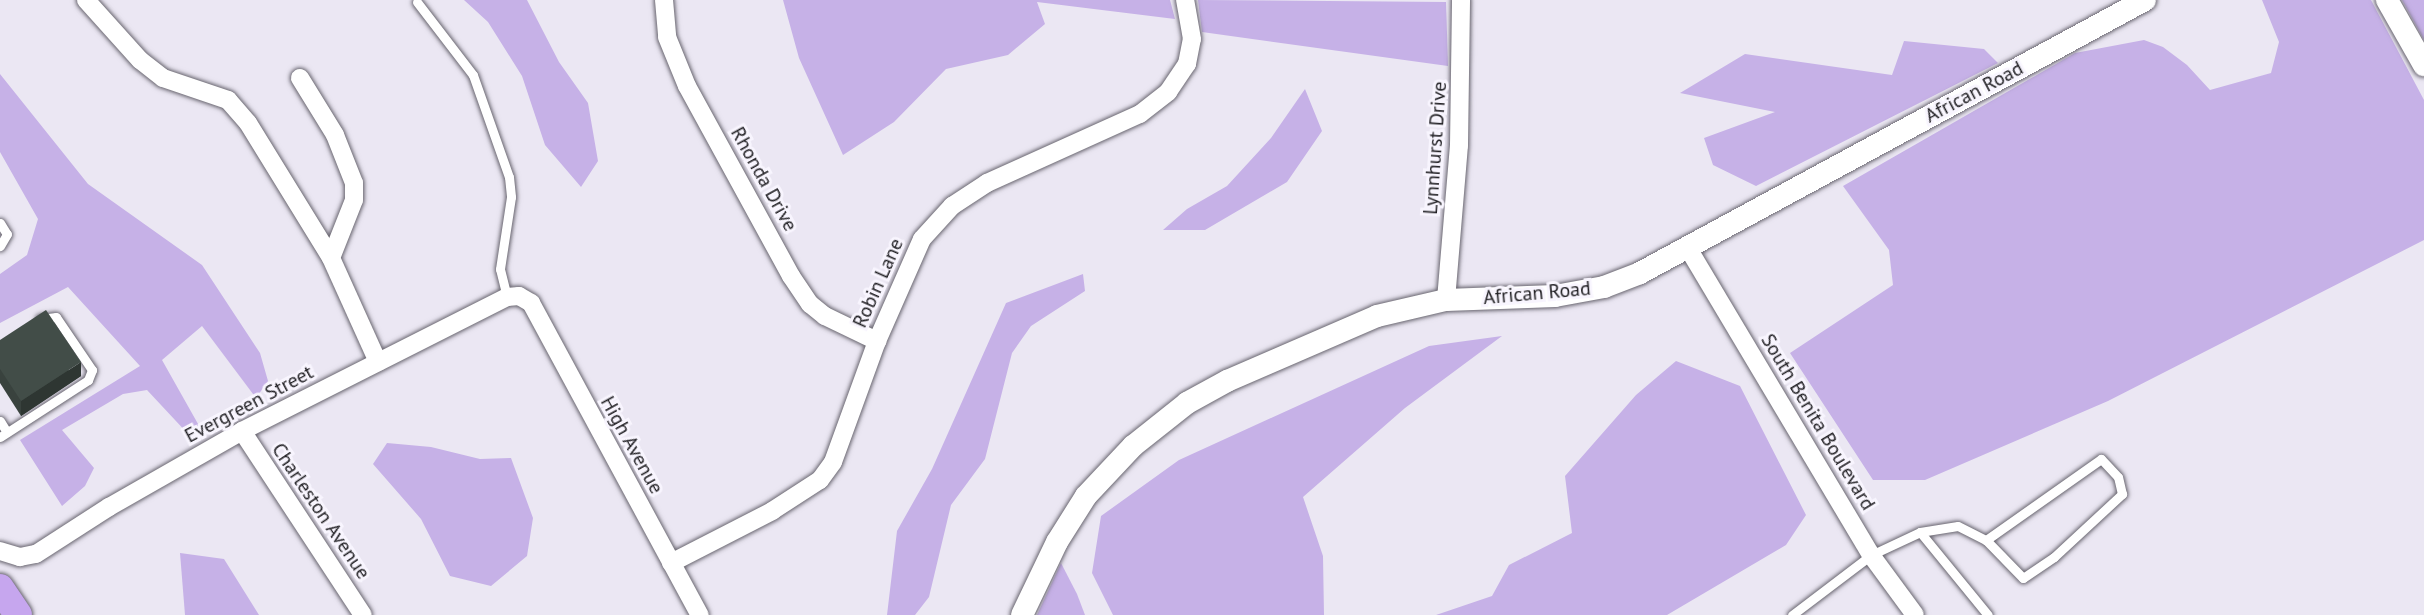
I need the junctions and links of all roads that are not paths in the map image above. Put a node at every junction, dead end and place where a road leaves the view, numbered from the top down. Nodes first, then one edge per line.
1 (86, 0) edge
2 (664, 0) edge
3 (1185, 0) edge
4 (1461, 0) edge
5 (2145, 0) edge
6 (2387, 0) edge
7 (417, 2) dead end
8 (2424, 65) edge
9 (300, 78) dead end
10 (0, 223) edge
11 (0, 246) edge
12 (1688, 248) junction
13 (331, 258) junction
14 (516, 297) junction
15 (1446, 300) junction
16 (27, 328) edge
17 (877, 341) junction
18 (378, 362) junction
19 (0, 421) edge
20 (242, 431) junction
21 (4, 434) edge
22 (1920, 532) junction
23 (1986, 540) junction
24 (0, 551) edge
25 (1871, 555) junction
26 (671, 563) junction
27 (0, 588) edge
28 (1793, 614) edge
29 (18, 615) edge
30 (363, 615) edge
31 (700, 615) edge
32 (1022, 615) edge
33 (1915, 615) edge
34 (1988, 615) edge

1 - 13 street
2 - 17 street, Rhonda Drive
3 - 17 street, Robin Lane
4 - 15 street, Lynnhurst Drive
5 - 12 street, African Road
6 - 8 street
7 - 14 lane
9 - 13 street
10 - 11 lane
12 - 15 street, African Road
12 - 25 street, South Benita Boulevard
13 - 18 street
14 - 18 street, Evergreen Street
14 - 26 street, High Avenue
15 - 32 street, African Road
16 - 21 lane
17 - 26 street, Robin Lane
18 - 20 street, Evergreen Street
19 - 21 lane
20 - 24 street, Evergreen Street
20 - 30 street, Charleston Avenue
22 - 23 lane
22 - 25 lane
22 - 34 lane
23 - 23 lane
25 - 28 lane
25 - 33 street, South Benita Boulevard
26 - 31 street, High Avenue
27 - 29 main road

